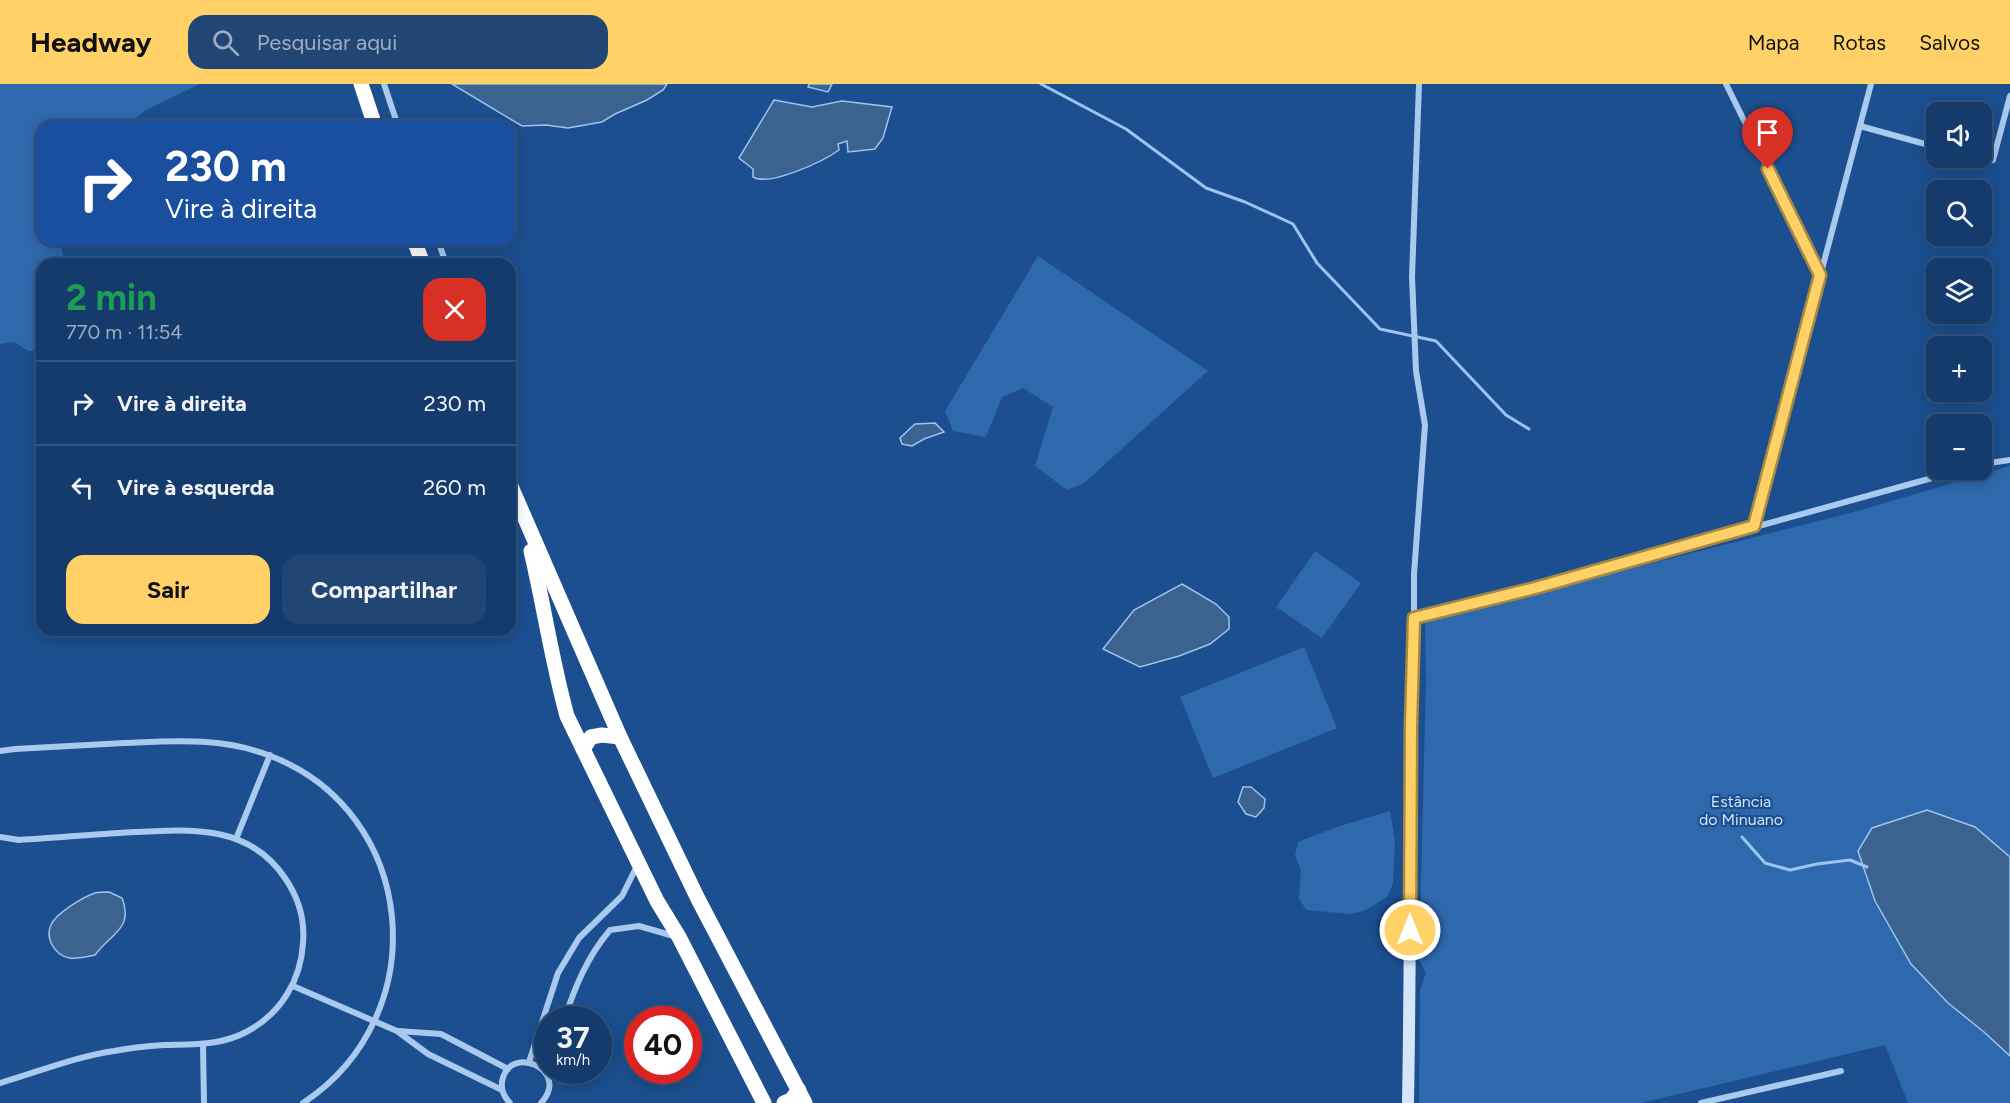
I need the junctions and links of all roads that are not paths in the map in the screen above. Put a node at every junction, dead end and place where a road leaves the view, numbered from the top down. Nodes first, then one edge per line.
1 (357, 84) edge
2 (361, 84) edge
3 (384, 84) edge
4 (1419, 84) edge
5 (1726, 84) edge
6 (1871, 84) edge
7 (2010, 96) edge
8 (368, 120) edge
9 (373, 120) edge
10 (396, 120) edge
11 (1860, 126) junction
12 (1926, 144) edge
13 (1992, 160) edge
14 (1820, 275) junction
15 (2010, 460) edge
16 (1992, 463) edge
17 (1926, 479) edge
18 (516, 499) edge
19 (516, 515) edge
20 (1754, 526) junction
21 (1414, 618) junction
22 (620, 737) junction
23 (583, 749) junction
24 (0, 752) edge
25 (270, 755) junction
26 (0, 837) edge
27 (236, 839) junction
28 (638, 862) junction
29 (679, 938) junction
30 (293, 986) junction
31 (568, 1006) edge
32 (375, 1021) junction
33 (397, 1031) junction
34 (203, 1044) junction
35 (529, 1062) junction
36 (534, 1064) edge
37 (508, 1069) junction
38 (1840, 1071) dead end
39 (0, 1083) edge
40 (549, 1084) edge
41 (502, 1090) junction
42 (802, 1096) edge
43 (204, 1103) edge
44 (303, 1103) edge
45 (510, 1103) edge
46 (541, 1103) edge
47 (764, 1103) edge
48 (784, 1103) edge
49 (1408, 1103) edge
50 (1701, 1103) edge

1 - 8 highway
2 - 9 highway
3 - 10 street
4 - 21 street
5 - 14 street
6 - 11 street
7 - 13 street
11 - 12 street
11 - 14 street
14 - 20 street
15 - 16 street
17 - 20 street
18 - 22 highway
19 - 23 highway
20 - 21 street
21 - 49 street
22 - 23 highway
22 - 42 highway
23 - 28 highway
24 - 25 street
25 - 27 street
25 - 32 street
26 - 27 street
27 - 30 street
28 - 29 highway
28 - 35 street
29 - 31 street
29 - 47 highway
30 - 32 street
30 - 34 street
32 - 33 street
32 - 44 street
33 - 37 street
33 - 41 street
34 - 39 street
34 - 43 street
35 - 36 street
35 - 37 street
37 - 41 street
38 - 50 street
40 - 46 street
41 - 45 street
42 - 48 highway

